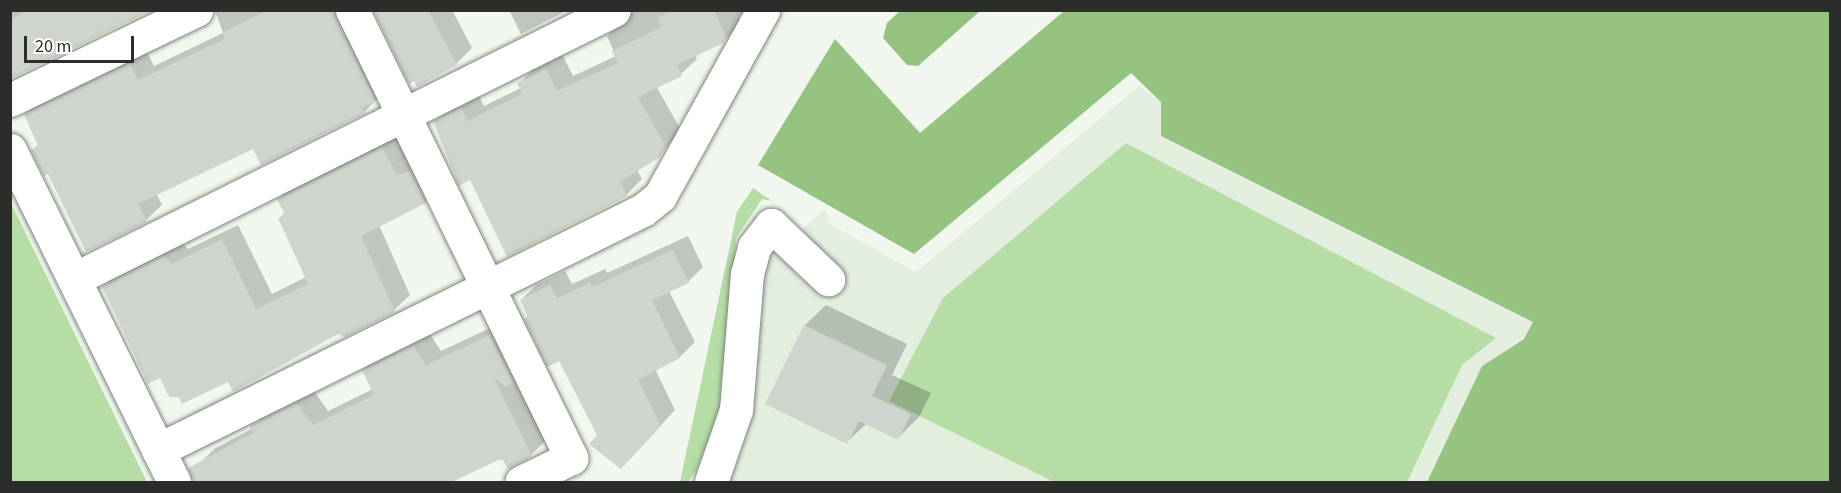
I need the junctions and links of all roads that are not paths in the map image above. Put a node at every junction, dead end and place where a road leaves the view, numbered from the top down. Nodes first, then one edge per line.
1 (196, 10) edge
2 (352, 10) edge
3 (614, 10) edge
4 (763, 10) edge
5 (10, 100) edge
6 (404, 116) junction
7 (10, 150) edge
8 (74, 279) junction
9 (828, 279) dead end
10 (487, 286) junction
11 (158, 450) junction
12 (564, 473) edge
13 (174, 483) edge
14 (522, 483) edge
15 (711, 483) edge

1 - 5 street
2 - 6 street
3 - 6 street
4 - 10 street
6 - 8 street
6 - 10 street
7 - 8 street
8 - 11 street
9 - 15 street
10 - 11 street
10 - 12 street
11 - 13 street
12 - 14 street

